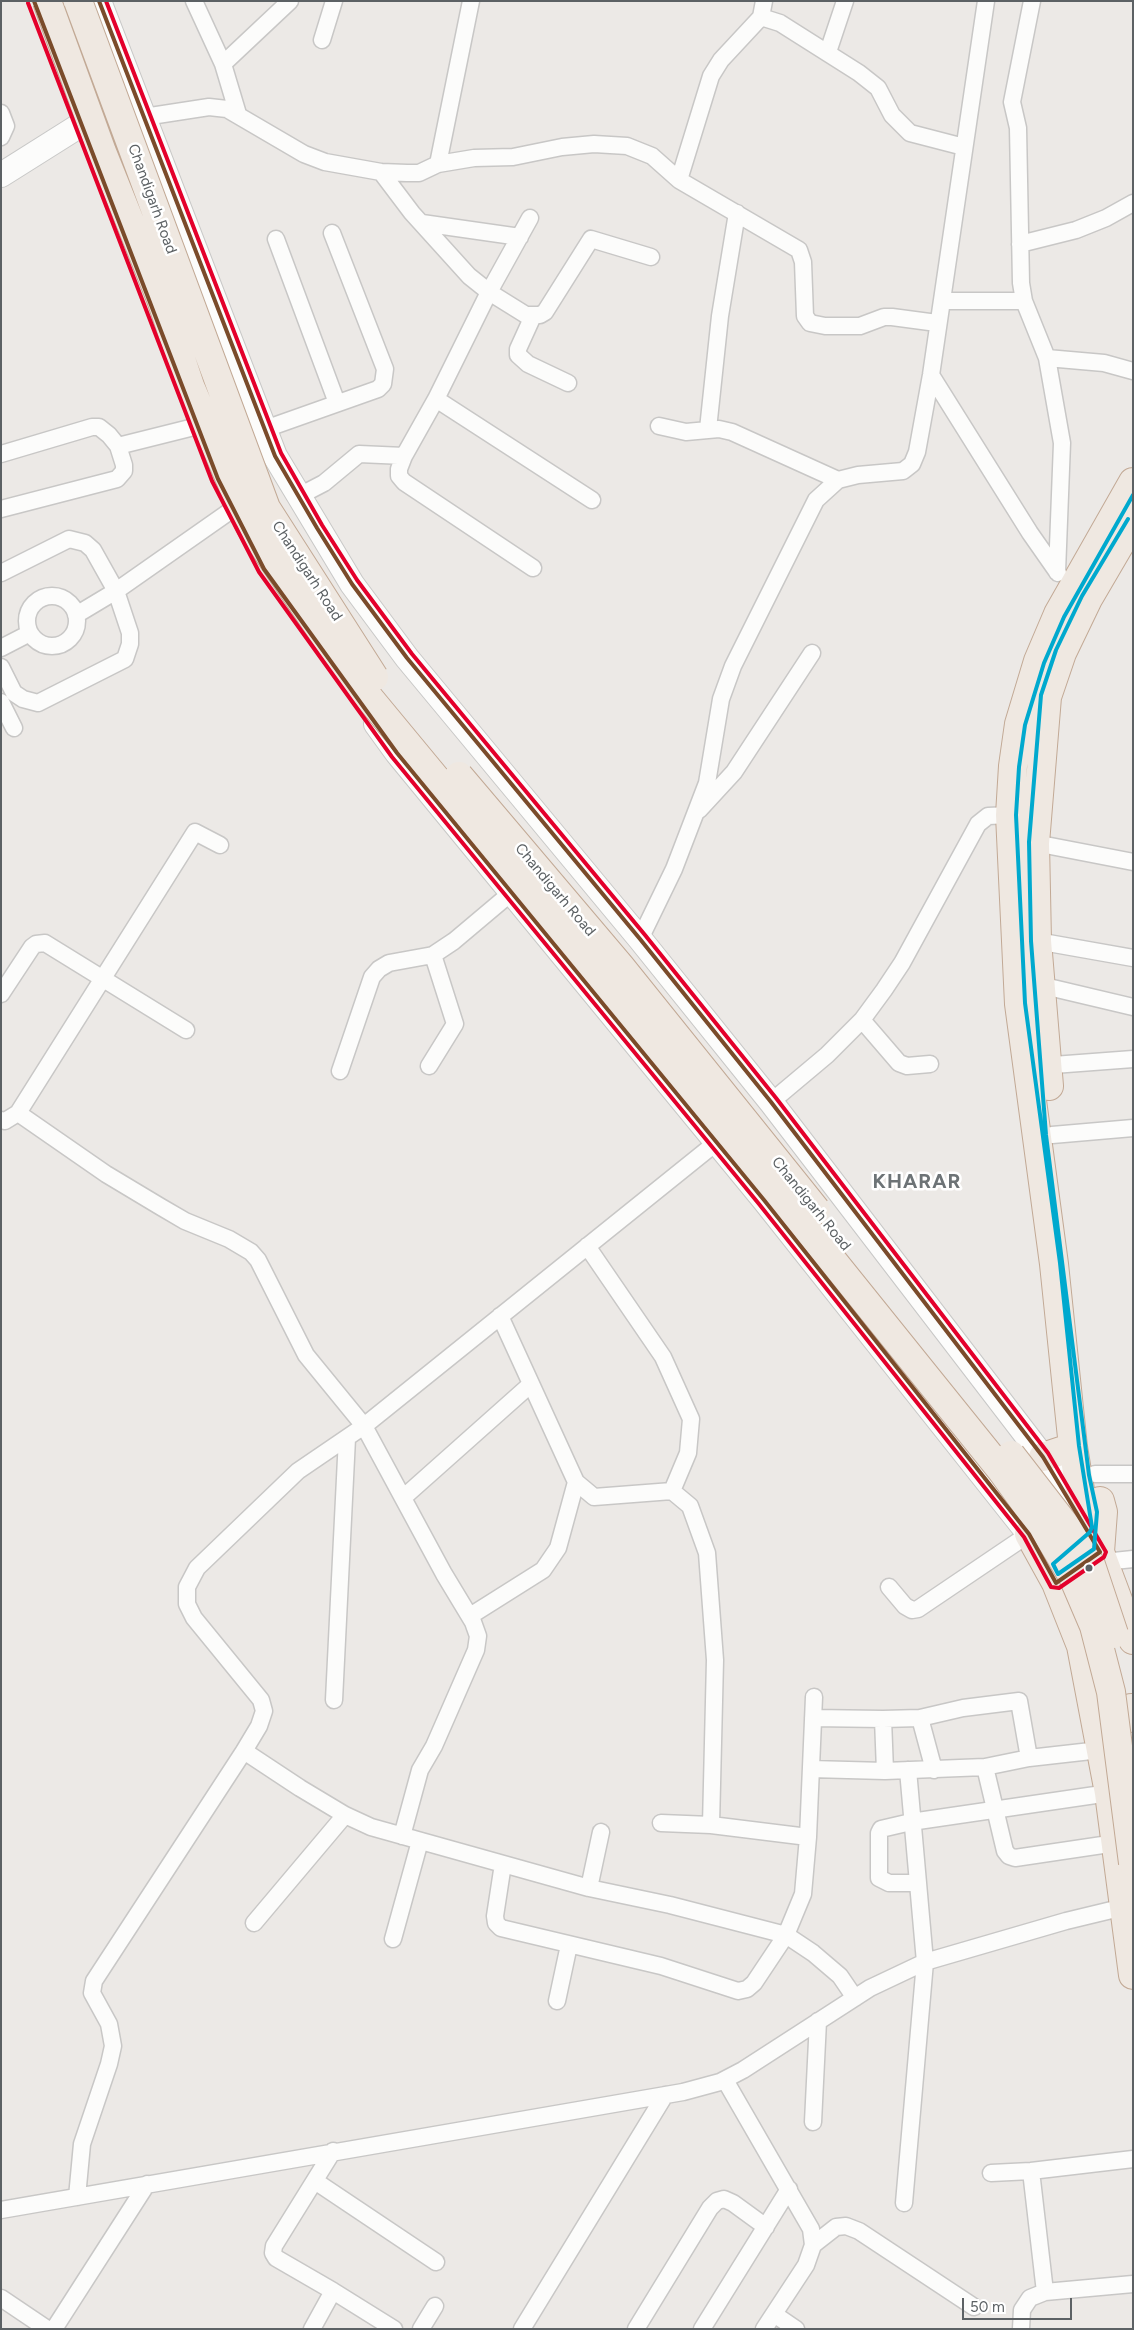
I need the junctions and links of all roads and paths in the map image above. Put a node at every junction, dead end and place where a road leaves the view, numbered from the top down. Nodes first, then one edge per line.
1 (34, 1) edge
2 (47, 1) edge
3 (78, 1) edge
4 (99, 1) edge
5 (194, 1) edge
6 (290, 1) edge
7 (334, 1) edge
8 (471, 1) edge
9 (845, 1) edge
10 (986, 1) edge
11 (1032, 1) edge
12 (762, 9) edge
13 (322, 40) dead end
14 (828, 52) junction
15 (223, 64) junction
16 (1, 113) edge
17 (238, 114) junction
18 (144, 117) junction
19 (82, 124) junction
20 (1, 137) edge
21 (964, 147) junction
22 (438, 164) junction
23 (381, 172) junction
24 (1, 175) edge
25 (679, 180) junction
26 (1133, 203) edge
27 (737, 213) junction
28 (530, 218) dead end
29 (422, 223) junction
30 (332, 233) dead end
31 (520, 237) junction
32 (276, 239) dead end
33 (1020, 244) junction
34 (651, 257) dead end
35 (489, 292) junction
36 (942, 301) junction
37 (1024, 301) junction
38 (533, 316) junction
39 (938, 323) junction
40 (1046, 358) junction
41 (1133, 371) edge
42 (931, 375) junction
43 (568, 383) dead end
44 (436, 399) junction
45 (337, 403) junction
46 (198, 426) junction
47 (659, 426) dead end
48 (265, 429) junction
49 (708, 429) junction
50 (118, 446) junction
51 (1, 454) edge
52 (404, 456) junction
53 (838, 480) junction
54 (1133, 482) edge
55 (299, 496) junction
56 (592, 500) dead end
57 (1, 509) edge
58 (234, 509) junction
59 (1133, 522) edge
60 (1117, 547) edge
61 (533, 568) dead end
62 (1, 573) edge
63 (1072, 586) junction
64 (116, 591) junction
65 (76, 615) junction
66 (30, 633) junction
67 (1, 648) edge
68 (812, 653) dead end
69 (1, 667) edge
70 (1, 702) edge
71 (14, 728) dead end
72 (696, 813) junction
73 (1010, 815) junction
74 (1035, 843) junction
75 (220, 845) dead end
76 (1133, 862) edge
77 (511, 892) junction
78 (640, 939) junction
79 (1037, 941) junction
80 (433, 955) junction
81 (1133, 958) edge
82 (103, 977) junction
83 (584, 982) junction
84 (1040, 985) junction
85 (1, 994) edge
86 (1133, 1007) edge
87 (862, 1020) junction
88 (186, 1030) dead end
89 (1133, 1059) edge
90 (930, 1064) dead end
91 (429, 1066) dead end
92 (1036, 1067) junction
93 (340, 1071) dead end
94 (771, 1102) junction
95 (18, 1113) junction
96 (1, 1120) edge
97 (1133, 1128) edge
98 (1052, 1135) junction
99 (716, 1142) junction
100 (587, 1246) junction
101 (500, 1316) junction
102 (531, 1384) junction
103 (364, 1426) junction
104 (347, 1438) junction
105 (1073, 1447) junction
106 (1043, 1457) junction
107 (1096, 1474) junction
108 (1133, 1474) edge
109 (576, 1482) junction
110 (672, 1491) junction
111 (404, 1497) junction
112 (1086, 1527) junction
113 (1029, 1534) junction
114 (1102, 1557) junction
115 (1133, 1559) edge
116 (1051, 1573) junction
117 (889, 1587) dead end
118 (470, 1616) junction
119 (1075, 1631) junction
120 (1131, 1633) edge
121 (814, 1697) dead end
122 (334, 1700) dead end
123 (813, 1718) junction
124 (920, 1718) junction
125 (1133, 1718) edge
126 (883, 1719) junction
127 (1100, 1750) junction
128 (244, 1751) junction
129 (1029, 1758) junction
130 (985, 1767) junction
131 (810, 1769) junction
132 (908, 1770) junction
133 (934, 1770) junction
134 (885, 1771) junction
135 (1110, 1792) junction
136 (996, 1809) junction
137 (345, 1815) junction
138 (660, 1822) dead end
139 (911, 1822) junction
140 (711, 1825) junction
141 (601, 1832) dead end
142 (402, 1836) junction
143 (808, 1837) junction
144 (420, 1841) junction
145 (1124, 1854) edge
146 (503, 1864) junction
147 (917, 1883) junction
148 (588, 1888) junction
149 (1124, 1907) junction
150 (254, 1923) dead end
151 (786, 1935) junction
152 (393, 1938) dead end
153 (570, 1945) junction
154 (926, 1962) junction
155 (1133, 1975) edge
156 (855, 1998) junction
157 (557, 2001) dead end
158 (818, 2021) junction
159 (725, 2080) junction
160 (665, 2095) junction
161 (813, 2122) dead end
162 (333, 2151) junction
163 (1133, 2159) edge
164 (1031, 2171) junction
165 (991, 2173) dead end
166 (315, 2181) junction
167 (147, 2184) junction
168 (789, 2189) junction
169 (77, 2197) junction
170 (904, 2203) dead end
171 (1, 2210) edge
172 (766, 2227) junction
173 (814, 2245) junction
174 (436, 2262) dead end
175 (1133, 2284) edge
176 (333, 2291) junction
177 (1045, 2292) junction
178 (1, 2298) edge
179 (435, 2306) dead end
180 (974, 2307) dead end
181 (774, 2314) junction
182 (47, 2329) edge
183 (54, 2329) edge
184 (312, 2329) edge
185 (394, 2329) edge
186 (421, 2329) edge
187 (522, 2329) edge
188 (636, 2329) edge
189 (702, 2329) edge
190 (764, 2329) edge
191 (796, 2329) edge
192 (1021, 2329) edge

1 - 19 main road
2 - 145 highway, bridge
3 - 125 highway, Chandigarh Road, bridge
4 - 18 main road
5 - 15 street
6 - 15 street
7 - 13 street
8 - 22 street
9 - 14 street
10 - 21 street
11 - 33 street
12 - 14 street
12 - 25 street
14 - 21 street
15 - 17 street
16 - 20 street
17 - 18 street
17 - 23 street
18 - 19 main road
18 - 48 main road
19 - 24 main road
19 - 46 main road
21 - 36 street
22 - 23 street
22 - 25 street
23 - 29 street
25 - 27 street
26 - 33 street
27 - 39 street
27 - 49 street
28 - 31 street
29 - 31 street
29 - 35 street
30 - 45 street
31 - 35 street
32 - 45 street
33 - 37 street
34 - 38 street
35 - 38 street
35 - 44 street
36 - 37 street
36 - 39 street
37 - 40 street
38 - 43 street
39 - 42 street
40 - 41 street
40 - 63 street
42 - 53 street
42 - 63 street
44 - 52 street
44 - 56 street
45 - 48 street
46 - 50 street
46 - 58 main road
47 - 49 street
48 - 55 main road
49 - 53 street
50 - 51 street
50 - 57 street
52 - 55 street
52 - 61 street
53 - 72 street
54 - 60 highway
55 - 78 main road
58 - 64 street
58 - 77 main road
59 - 60 highway
60 - 63 highway
62 - 64 street
63 - 73 highway
63 - 74 highway
64 - 65 street
64 - 69 street
65 - 66 street
65 - 66 street
66 - 67 street
68 - 72 street
70 - 71 street
72 - 78 street
73 - 87 street
73 - 92 highway
74 - 76 street
74 - 79 highway
75 - 82 street
77 - 80 street
77 - 83 main road
78 - 83 main road
78 - 94 main road
79 - 81 street
79 - 84 highway
80 - 91 street
80 - 93 street
82 - 85 street
82 - 88 street
82 - 95 street
83 - 99 main road
84 - 86 street
84 - 92 highway
87 - 90 street
87 - 94 street
89 - 92 street
92 - 98 highway
92 - 105 highway
94 - 106 main road
95 - 96 street
95 - 103 street
97 - 98 street
98 - 107 highway
99 - 100 street
99 - 113 main road
100 - 101 street
100 - 110 street
101 - 102 street
101 - 103 street
102 - 109 street
102 - 111 street
103 - 104 street
103 - 111 street
104 - 122 street
104 - 128 street
105 - 106 highway
105 - 112 highway
106 - 112 main road
107 - 108 street
107 - 114 highway
109 - 110 street
109 - 118 street
110 - 140 street
111 - 118 street
112 - 114 highway
112 - 116 highway
113 - 116 highway
113 - 117 street
114 - 115 street
114 - 116 highway
114 - 120 highway
116 - 119 highway
118 - 142 street
119 - 120 main road
119 - 127 highway
121 - 123 street
123 - 126 street
123 - 131 street
124 - 126 street
124 - 129 street
124 - 133 street
126 - 134 street
127 - 129 street
127 - 135 highway
128 - 137 street
128 - 169 street
129 - 130 street
130 - 133 street
130 - 136 street
131 - 134 street
131 - 143 street
132 - 133 street
132 - 134 street
132 - 139 street
135 - 136 street
135 - 145 highway
136 - 139 street
136 - 145 street
137 - 142 street
137 - 150 street
138 - 140 street
139 - 147 street
139 - 147 street
140 - 143 street
141 - 148 street
142 - 144 street
143 - 151 street
144 - 146 street
144 - 152 street
145 - 149 highway
146 - 148 street
146 - 153 street
147 - 154 street
148 - 151 street
149 - 154 street
149 - 155 highway
151 - 153 street
151 - 156 street
153 - 157 street
154 - 156 street
154 - 170 street
156 - 158 street
158 - 159 street
158 - 161 street
159 - 160 street
159 - 168 street
160 - 162 street
160 - 187 street
162 - 166 street
162 - 167 street
163 - 164 street
164 - 165 street
164 - 177 street
166 - 174 street
166 - 176 street
167 - 169 street
167 - 183 street
168 - 172 street
168 - 173 street
169 - 171 street
172 - 188 street
172 - 189 street
173 - 180 street
173 - 181 street
175 - 177 street
176 - 184 street
176 - 185 street
177 - 192 street
178 - 182 street
179 - 186 street
181 - 190 street
181 - 191 street

